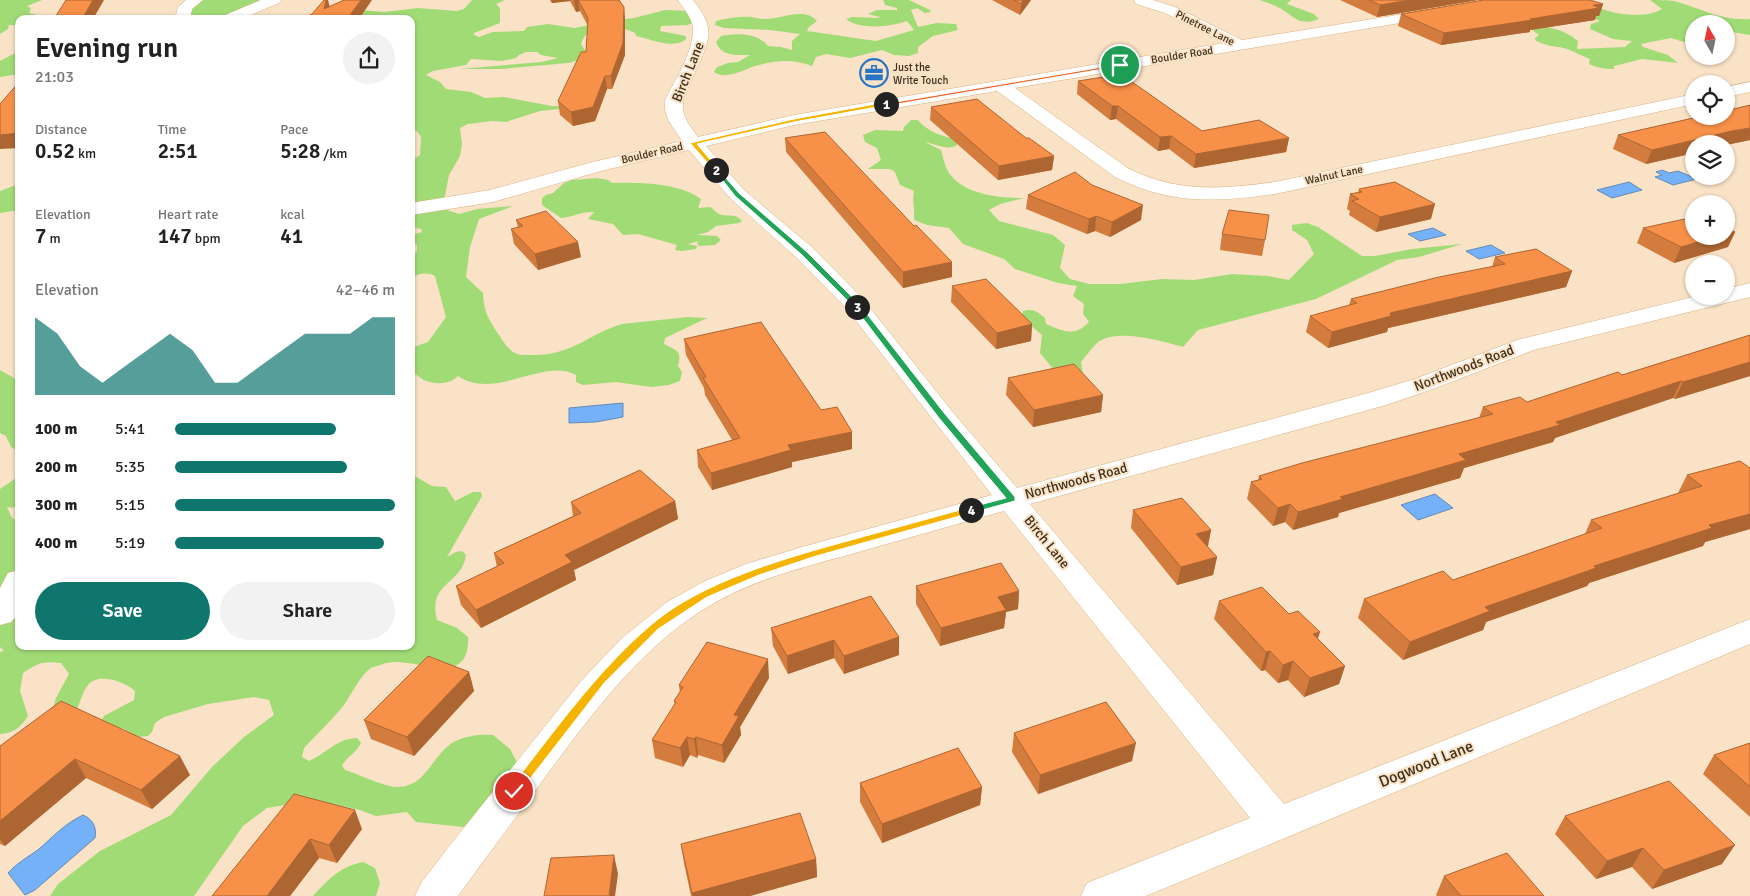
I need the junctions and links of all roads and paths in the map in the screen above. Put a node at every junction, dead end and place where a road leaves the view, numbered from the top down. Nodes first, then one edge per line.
1 (196, 0) edge
2 (274, 0) edge
3 (685, 0) edge
4 (1141, 2) dead end
5 (1456, 10) edge
6 (182, 15) edge
7 (238, 15) edge
8 (1239, 45) junction
9 (1000, 85) junction
10 (1750, 87) edge
11 (1735, 90) edge
12 (1685, 101) edge
13 (693, 143) junction
14 (415, 208) edge
15 (1750, 290) edge
16 (1735, 294) edge
17 (1692, 305) edge
18 (1012, 499) junction
19 (15, 590) edge
20 (0, 614) edge
21 (1750, 631) edge
22 (1277, 824) junction
23 (435, 896) edge
24 (1101, 896) edge

1 - 6 street
2 - 7 street
3 - 13 street, Birch Lane
4 - 8 street, Pinetree Lane
5 - 8 street, Boulder Road
8 - 9 street, Boulder Road
9 - 12 street, Walnut Lane
9 - 13 street, Boulder Road
10 - 11 street
13 - 14 street, Boulder Road
13 - 18 street, Birch Lane
15 - 16 street, Northwoods Road
17 - 18 street, Northwoods Road
18 - 22 street, Birch Lane
18 - 23 street, Northwoods Road
19 - 20 street
21 - 22 street, Dogwood Lane
22 - 24 street, Dogwood Lane

